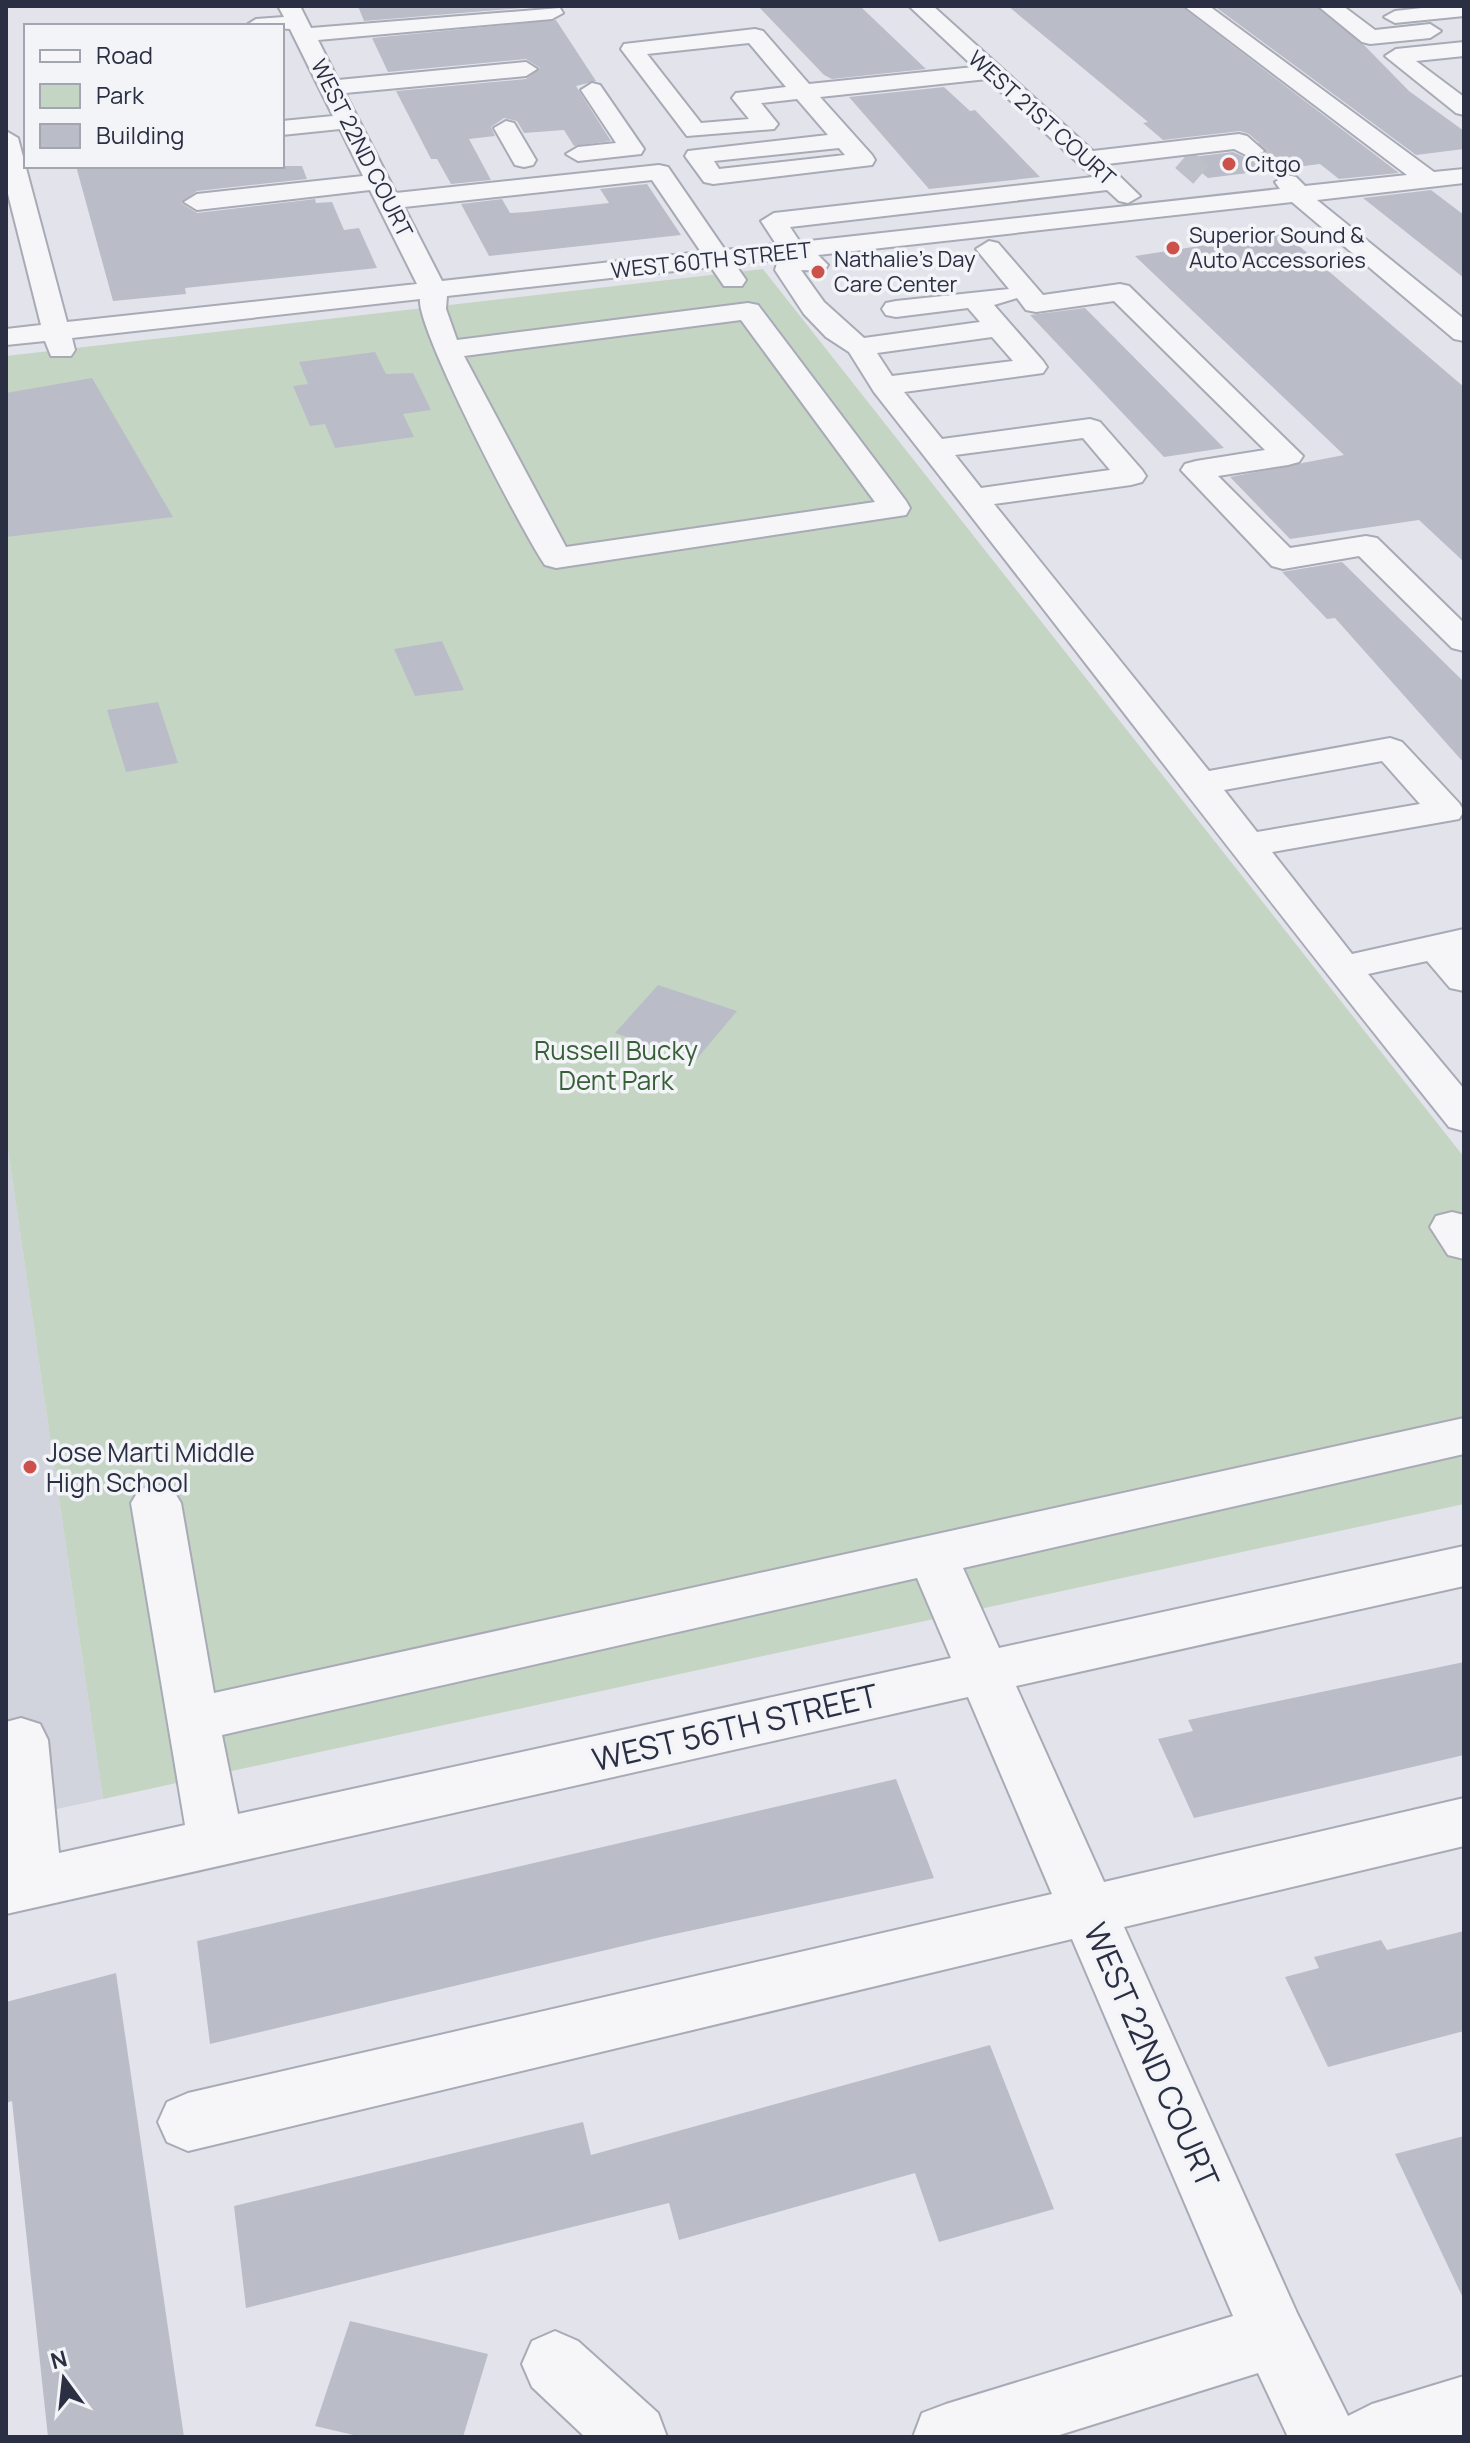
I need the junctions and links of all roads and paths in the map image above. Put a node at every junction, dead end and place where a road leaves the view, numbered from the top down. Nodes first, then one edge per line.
1 (920, 6) edge
2 (1195, 6) edge
3 (1329, 6) edge
4 (1464, 10) edge
5 (552, 13) dead end
6 (297, 21) edge
7 (1349, 21) junction
8 (272, 24) edge
9 (1464, 28) edge
10 (696, 42) junction
11 (1464, 49) edge
12 (510, 50) dead end
13 (526, 69) dead end
14 (992, 72) junction
15 (320, 75) junction
16 (592, 90) dead end
17 (803, 92) junction
18 (744, 98) junction
19 (309, 101) dead end
20 (1464, 108) edge
21 (349, 121) junction
22 (284, 128) edge
23 (506, 128) dead end
24 (6, 138) edge
25 (1252, 151) tunnel mouth
26 (339, 159) dead end
27 (1087, 159) junction
28 (524, 160) junction
29 (1463, 160) edge
30 (495, 163) dead end
31 (1344, 165) dead end
32 (1275, 170) tunnel mouth
33 (406, 172) dead end
34 (379, 178) junction
35 (1206, 179) tunnel mouth
36 (1429, 180) junction
37 (1113, 182) junction
38 (549, 184) junction
39 (1367, 186) junction
40 (1464, 195) edge
41 (197, 202) dead end
42 (733, 203) dead end
43 (1307, 203) junction
44 (563, 206) dead end
45 (1245, 209) junction
46 (1154, 220) junction
47 (989, 249) junction
48 (790, 260) junction
49 (726, 267) junction
50 (818, 267) junction
51 (1027, 294) junction
52 (433, 300) junction
53 (975, 300) junction
54 (896, 309) dead end
55 (748, 311) junction
56 (999, 328) junction
57 (1464, 333) edge
58 (6, 337) edge
59 (59, 341) junction
60 (859, 347) junction
61 (447, 350) junction
62 (6, 356) edge
63 (884, 386) junction
64 (934, 449) junction
65 (1164, 473) junction
66 (972, 498) junction
67 (1464, 641) edge
68 (1200, 783) junction
69 (1455, 808) edge
70 (1248, 845) junction
71 (1451, 945) edge
72 (1342, 968) junction
73 (1464, 979) edge
74 (1464, 1117) edge
75 (1464, 1436) edge
76 (156, 1503) dead end
77 (932, 1555) junction
78 (1464, 1566) edge
79 (983, 1672) junction
80 (192, 1720) junction
81 (6, 1744) edge
82 (1464, 1822) edge
83 (216, 1843) junction
84 (20, 1886) edge
85 (1089, 1911) junction
86 (188, 2122) dead end
87 (1274, 2336) junction
88 (555, 2364) dead end
89 (1464, 2409) edge
90 (634, 2437) edge
91 (946, 2437) edge
92 (1323, 2437) edge
93 (1372, 2437) edge

1 - 14 street, WEST 21ST COURT
2 - 36 street
3 - 7 street
4 - 7 street
5 - 6 street
6 - 8 street
6 - 15 street, WEST 22ND COURT
7 - 9 street
10 - 17 street
10 - 18 street
10 - 18 street
11 - 20 street
12 - 15 street
13 - 15 street
14 - 17 street
14 - 27 street, WEST 21ST COURT
15 - 19 street
15 - 21 street, WEST 22ND COURT
16 - 28 street
17 - 18 street
17 - 42 street
21 - 22 street
21 - 34 street, WEST 22ND COURT
23 - 28 street
24 - 59 street
25 - 27 street
26 - 34 street
27 - 37 street, WEST 21ST COURT
28 - 30 street
29 - 36 street, WEST 60TH STREET
31 - 39 street
32 - 43 street
33 - 34 street
34 - 38 street
34 - 41 street
34 - 52 street, WEST 22ND COURT
35 - 45 street
36 - 39 street, WEST 60TH STREET
37 - 46 street, WEST 21ST COURT
37 - 48 street
38 - 44 street
38 - 49 street
39 - 43 street, WEST 60TH STREET
40 - 43 street, WEST 60TH STREET
43 - 45 street, WEST 60TH STREET
43 - 57 street
45 - 46 street, WEST 60TH STREET
46 - 47 street, WEST 60TH STREET
46 - 48 street, WEST 60TH STREET
47 - 50 street, WEST 60TH STREET
47 - 51 street
48 - 49 street, WEST 60TH STREET
48 - 50 street, WEST 60TH STREET
48 - 60 street
49 - 52 street, WEST 60TH STREET
49 - 55 street
50 - 60 street
51 - 53 street
51 - 65 street
52 - 59 street, WEST 60TH STREET
52 - 61 street, WEST 22ND COURT
53 - 54 street
53 - 56 street
55 - 61 street
55 - 61 street, WEST 22ND COURT
56 - 60 street
56 - 63 street
58 - 59 street, WEST 60TH STREET
59 - 62 street, WEST 60TH STREET
60 - 63 street
63 - 64 street
64 - 65 street
64 - 66 street
65 - 66 street
65 - 67 street
66 - 68 street
68 - 69 street
68 - 70 street
69 - 70 street
70 - 72 street
71 - 72 street
71 - 73 street
72 - 74 street
75 - 77 street
76 - 80 street
77 - 79 street, WEST 22ND COURT
77 - 80 street
78 - 79 street, WEST 56TH STREET
79 - 83 street, WEST 56TH STREET
79 - 85 street, WEST 22ND COURT
80 - 83 street
81 - 84 street
82 - 85 street
83 - 84 street, WEST 56TH STREET
85 - 86 street
85 - 87 street, WEST 22ND COURT
87 - 91 street
87 - 92 street, WEST 22ND COURT
88 - 90 street
89 - 93 street

